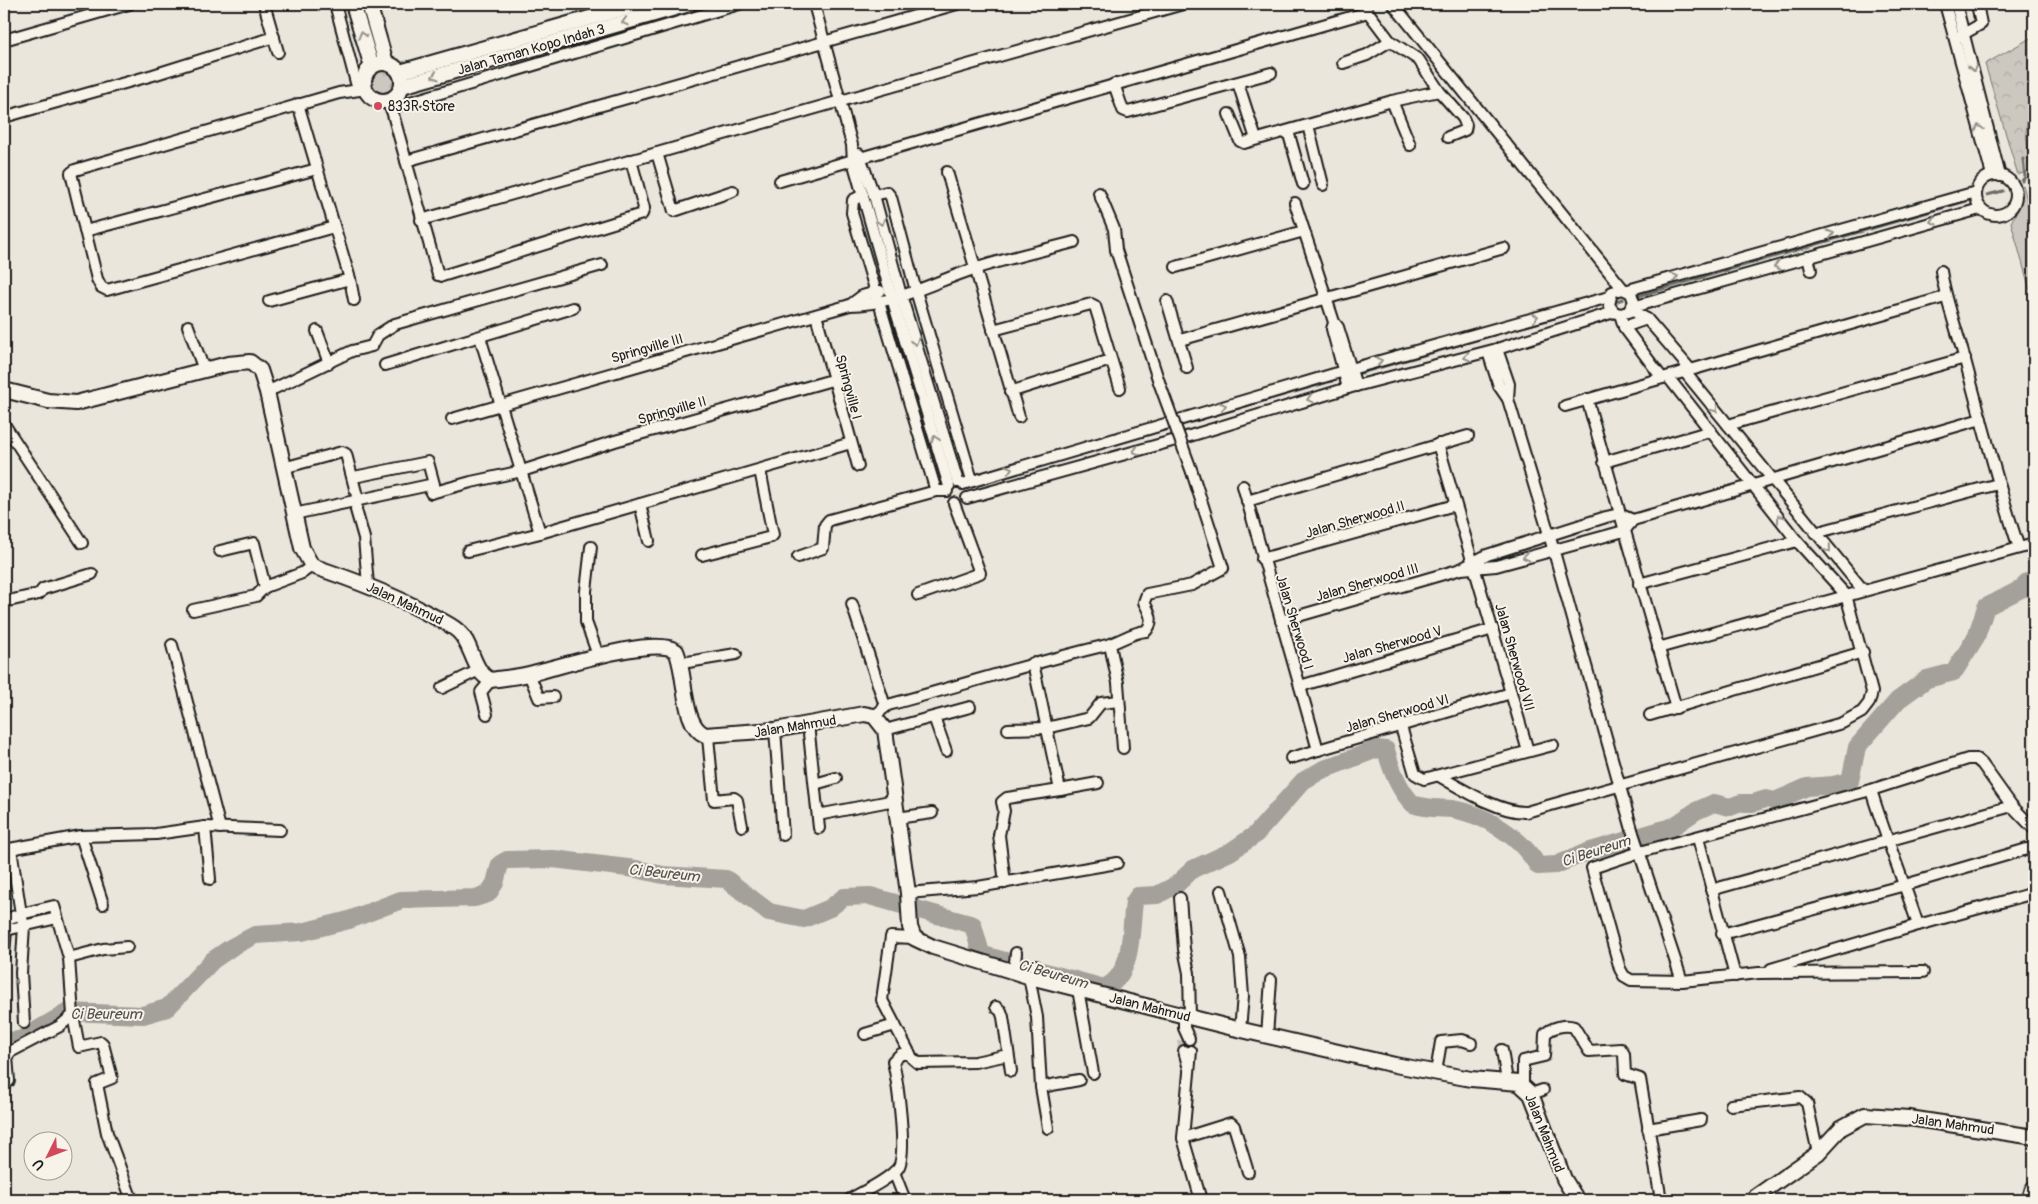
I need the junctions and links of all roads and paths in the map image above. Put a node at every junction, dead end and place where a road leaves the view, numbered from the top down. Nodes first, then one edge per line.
1 (129, 4) edge
2 (264, 4) edge
3 (335, 4) edge
4 (353, 4) edge
5 (369, 4) edge
6 (639, 4) edge
7 (689, 4) edge
8 (739, 4) edge
9 (814, 4) edge
10 (958, 4) edge
11 (1183, 4) edge
12 (1394, 4) edge
13 (1945, 4) edge
14 (1956, 4) edge
15 (1976, 4) edge
16 (1365, 8) edge
17 (666, 17) junction
18 (1964, 34) junction
19 (274, 37) junction
20 (1954, 39) junction
21 (4, 40) edge
22 (1390, 41) junction
23 (824, 42) junction
24 (278, 52) dead end
25 (1432, 52) junction
26 (1419, 60) junction
27 (386, 63) junction
28 (1343, 63) dead end
29 (372, 66) junction
30 (1270, 73) dead end
31 (401, 79) junction
32 (1238, 83) junction
33 (1114, 84) junction
34 (362, 89) junction
35 (1439, 91) junction
36 (841, 101) junction
37 (1392, 101) junction
38 (298, 104) junction
39 (389, 104) junction
40 (1229, 114) dead end
41 (4, 118) edge
42 (1308, 125) junction
43 (1288, 131) junction
44 (1448, 137) dead end
45 (1256, 138) junction
46 (1410, 146) dead end
47 (657, 153) junction
48 (631, 160) junction
49 (857, 160) junction
50 (406, 161) junction
51 (317, 169) junction
52 (947, 172) dead end
53 (1996, 176) junction
54 (780, 181) dead end
55 (1303, 184) dead end
56 (1323, 185) dead end
57 (733, 191) dead end
58 (1976, 192) junction
59 (1100, 193) dead end
60 (863, 195) junction
61 (874, 195) junction
62 (1295, 202) dead end
63 (1980, 209) junction
64 (421, 220) junction
65 (334, 227) junction
66 (85, 231) junction
67 (1304, 231) junction
68 (1074, 242) dead end
69 (1504, 248) dead end
70 (1808, 257) junction
71 (602, 265) dead end
72 (1176, 267) dead end
73 (975, 268) junction
74 (1811, 270) dead end
75 (1941, 272) dead end
76 (350, 279) junction
77 (915, 287) junction
78 (1619, 291) junction
79 (895, 292) junction
80 (876, 297) junction
81 (1945, 297) junction
82 (1326, 298) junction
83 (354, 300) dead end
84 (269, 301) dead end
85 (1167, 301) dead end
86 (573, 308) dead end
87 (1632, 308) junction
88 (1617, 313) junction
89 (816, 315) junction
90 (1647, 319) junction
91 (188, 326) dead end
92 (1624, 327) junction
93 (993, 330) junction
94 (317, 331) dead end
95 (480, 337) junction
96 (1180, 340) junction
97 (1493, 350) junction
98 (1965, 358) junction
99 (1111, 360) junction
100 (329, 363) junction
101 (385, 365) dead end
102 (1187, 368) dead end
103 (204, 370) junction
104 (1347, 370) junction
105 (1687, 370) junction
106 (1665, 378) junction
107 (832, 380) junction
108 (1352, 387) junction
109 (1120, 388) dead end
110 (4, 390) edge
111 (267, 392) junction
112 (1010, 392) junction
113 (1587, 399) junction
114 (502, 405) junction
115 (1565, 406) dead end
116 (1019, 417) dead end
117 (1191, 417) junction
118 (452, 419) dead end
119 (1980, 419) junction
120 (4, 424) edge
121 (1728, 425) junction
122 (1711, 431) junction
123 (1196, 433) junction
124 (1468, 436) dead end
125 (850, 444) junction
126 (1438, 444) junction
127 (1604, 462) junction
128 (858, 466) dead end
129 (283, 468) junction
130 (760, 470) junction
131 (522, 471) junction
132 (354, 477) junction
133 (1771, 479) junction
134 (1754, 484) junction
135 (1998, 484) junction
136 (954, 486) junction
137 (1243, 486) dead end
138 (431, 493) dead end
139 (967, 498) junction
140 (357, 500) junction
141 (1246, 500) junction
142 (954, 503) junction
143 (640, 504) junction
144 (1455, 505) junction
145 (294, 514) junction
146 (1619, 514) junction
147 (1633, 520) junction
148 (1624, 531) junction
149 (540, 533) junction
150 (1815, 533) junction
151 (1549, 534) junction
152 (649, 541) dead end
153 (1798, 541) junction
154 (82, 543) dead end
155 (2034, 544) edge
156 (591, 547) dead end
157 (2019, 548) junction
158 (1554, 550) junction
159 (220, 551) dead end
160 (468, 551) dead end
161 (702, 555) dead end
162 (798, 557) dead end
163 (1262, 559) junction
164 (312, 566) junction
165 (1474, 566) junction
166 (92, 574) dead end
167 (1639, 584) junction
168 (368, 585) junction
169 (265, 587) junction
170 (1863, 590) junction
171 (918, 595) dead end
172 (1846, 595) junction
173 (4, 602) edge
174 (852, 604) dead end
175 (194, 610) dead end
176 (1281, 621) junction
177 (1493, 629) junction
178 (1110, 644) junction
179 (172, 645) dead end
180 (1658, 648) junction
181 (1863, 652) junction
182 (736, 654) dead end
183 (598, 655) junction
184 (682, 663) junction
185 (1033, 664) junction
186 (479, 670) junction
187 (530, 674) junction
188 (491, 680) junction
189 (1300, 686) junction
190 (442, 688) dead end
191 (1511, 693) junction
192 (553, 698) dead end
193 (1120, 701) junction
194 (885, 706) junction
195 (970, 707) dead end
196 (1676, 708) junction
197 (487, 714) dead end
198 (1650, 715) dead end
199 (874, 716) junction
200 (934, 717) junction
201 (808, 724) junction
202 (1401, 727) junction
203 (1046, 728) junction
204 (1008, 729) dead end
205 (775, 730) junction
206 (885, 730) junction
207 (708, 737) junction
208 (1553, 745) dead end
209 (1122, 748) dead end
210 (1318, 750) junction
211 (946, 751) dead end
212 (1528, 751) junction
213 (1291, 758) dead end
214 (1439, 776) junction
215 (836, 778) dead end
216 (1098, 783) dead end
217 (815, 784) junction
218 (1621, 785) junction
219 (1060, 790) junction
220 (1871, 790) junction
221 (895, 800) junction
222 (2012, 806) junction
223 (932, 813) dead end
224 (818, 815) junction
225 (897, 818) junction
226 (742, 826) dead end
227 (205, 827) junction
228 (220, 828) junction
229 (819, 828) dead end
230 (2034, 829) edge
231 (280, 830) dead end
232 (783, 835) dead end
233 (81, 836) junction
234 (1698, 838) junction
235 (1887, 843) junction
236 (2034, 847) edge
237 (8, 849) edge
238 (1638, 849) junction
239 (1117, 863) dead end
240 (210, 879) dead end
241 (1005, 883) junction
242 (1905, 885) junction
243 (1711, 890) junction
244 (1221, 891) dead end
245 (2034, 893) edge
246 (908, 895) junction
247 (1180, 898) dead end
248 (103, 904) dead end
249 (21, 914) junction
250 (57, 918) junction
251 (1918, 925) junction
252 (24, 926) junction
253 (6, 930) junction
254 (1722, 934) junction
255 (914, 938) junction
256 (127, 947) dead end
257 (4, 954) edge
258 (69, 958) junction
259 (1922, 972) dead end
260 (1033, 973) junction
261 (1759, 973) junction
262 (1735, 976) junction
263 (1271, 980) dead end
264 (1682, 982) junction
265 (1080, 990) junction
266 (996, 1007) dead end
267 (73, 1015) junction
268 (1186, 1020) junction
269 (24, 1023) dead end
270 (895, 1025) junction
271 (1240, 1030) junction
272 (865, 1034) dead end
273 (1267, 1036) junction
274 (1186, 1039) tunnel mouth
275 (1471, 1043) dead end
276 (1502, 1050) dead end
277 (1187, 1051) tunnel mouth
278 (910, 1054) junction
279 (1008, 1055) junction
280 (1011, 1071) dead end
281 (1436, 1072) junction
282 (1093, 1073) dead end
283 (1079, 1080) dead end
284 (1507, 1081) junction
285 (4, 1085) edge
286 (1041, 1087) junction
287 (1532, 1090) junction
288 (1731, 1105) dead end
289 (1701, 1120) dead end
290 (1048, 1128) dead end
291 (1648, 1129) junction
292 (2034, 1137) edge
293 (1183, 1138) junction
294 (1818, 1153) junction
295 (894, 1172) junction
296 (1248, 1172) dead end
297 (2034, 1190) edge
298 (132, 1200) edge
299 (849, 1200) edge
300 (904, 1200) edge
301 (1200, 1200) edge
302 (1577, 1200) edge
303 (1661, 1200) edge
304 (1751, 1200) edge
305 (2031, 1200) edge

1 - 21 street
2 - 19 street
3 - 34 street
29 -> 4 street
5 - 27 street
6 - 31 street, Jalan Taman Kopo Indah 3
7 - 17 street, Jalan Taman Kopo Indah 3
8 - 17 street
9 - 23 street
10 - 23 street
11 - 36 street
12 - 25 street
13 - 20 street
14 - 18 street
15 - 18 street
16 - 22 street
16 - 33 street
17 -> 31 street, Jalan Taman Kopo Indah 3
17 - 39 street
18 - 20 street
18 -> 53 street
19 - 24 street
19 - 41 street
53 -> 20 street
22 - 26 street
22 - 28 street
23 - 36 street
23 - 50 street
25 - 26 street
25 - 78 street
26 - 35 street
27 - 29 street
27 - 31 street
29 - 34 street
30 - 32 street
31 - 39 street
32 - 33 street
32 - 45 street
33 - 49 street
34 - 38 street
34 - 39 street
35 - 37 street
35 - 44 street
36 - 47 street
36 - 49 street
37 - 42 street
37 - 46 street
38 - 51 street
38 - 66 street
39 - 50 street
40 - 45 street
42 - 43 street
42 - 56 street
43 - 45 street
43 - 55 street
47 - 48 street
47 - 57 street
48 - 64 street
48 - 64 street
49 - 54 street
49 - 60 street
49 - 61 street
50 - 64 street
51 - 65 street
51 - 66 street
52 - 73 street
53 - 58 street
53 - 63 street
58 - 63 street
78 -> 58 street
59 - 178 street, bridge
60 - 79 street
60 - 80 street
61 - 77 street
61 -> 79 street
62 - 67 street
63 -> 70 street
65 - 66 street
65 - 76 street
67 - 72 street
67 - 82 street
68 - 73 street, Springville III
69 - 82 street
70 - 74 street
70 -> 87 street
71 - 100 street
73 - 77 street, Springville III
73 - 93 street
75 - 81 street
76 - 83 street
76 - 84 street
77 - 79 street, Springville III
77 - 136 street
78 - 87 street
78 - 88 street
104 -> 78 street
79 - 80 street, Springville III
79 - 136 street
80 - 89 street, Springville III
80 - 136 street
81 - 98 street
81 - 105 street
82 - 96 street
82 - 104 street
85 - 96 street
86 - 95 street
87 - 88 street
87 - 90 street
88 - 92 street
88 - 97 street
89 - 107 street, Springville I
89 - 114 street, Springville III
90 - 92 street
90 - 105 street
91 - 103 street
92 - 106 street
93 - 99 street
93 - 112 street
94 - 100 street
95 - 101 street
95 - 114 street
96 - 102 street
97 -> 108 street
97 - 151 street
98 - 119 street
98 - 121 street
99 - 109 street
99 - 112 street
100 - 111 street
103 - 110 street
103 - 111 street
104 - 108 street
117 -> 104 street
105 - 106 street
105 -> 121 street
106 - 113 street
106 - 122 street
107 - 125 street, Springville I
107 - 131 street, Springville II
108 -> 123 street
111 - 129 street
112 - 116 street
113 - 115 street
113 - 127 street
114 - 118 street, Springville III
114 - 131 street
117 - 123 street
136 -> 117 street
119 - 133 street
119 - 135 street
120 - 154 street
121 - 133 street
122 - 127 street
122 - 134 street
123 -> 139 street
124 - 126 street
125 - 128 street, Springville I
125 - 130 street
126 - 141 street
126 - 144 street
127 - 146 street
129 - 132 street
129 - 145 street
130 - 143 street
130 - 161 street
131 - 138 street, Springville II
131 - 149 street
132 - 140 street
132 - 140 street
133 - 134 street
133 - 150 street
134 - 147 street
153 -> 134 street
135 - 150 street
135 - 157 street
136 - 139 street
136 - 142 street
136 - 162 street
137 - 141 street, Jalan Sherwood I
139 - 142 street
140 - 145 street
140 - 168 street
141 - 163 street, Jalan Sherwood I
142 - 171 street
143 - 149 street
143 - 152 street
144 - 163 street, Jalan Sherwood II
144 - 165 street
145 - 164 street
146 - 147 street
146 - 148 street
146 - 151 street
147 - 148 street
148 - 158 street
148 - 167 street
149 - 160 street
150 -> 170 street
151 - 158 street
151 - 165 street
153 - 167 street
153 - 172 street
155 - 157 street
156 - 183 street
157 - 170 street
158 -> 165 street
158 - 218 street
159 - 169 street
163 - 176 street, Jalan Sherwood I
164 - 168 street, Jalan Mahmud
164 - 169 street
165 - 176 street, Jalan Sherwood III
165 - 177 street, Jalan Sherwood VII
166 - 173 street
167 - 180 street
168 - 186 street, Jalan Mahmud
169 - 175 street
170 - 172 street
172 - 180 street
172 - 181 street
174 - 194 street
176 - 189 street, Jalan Sherwood I
177 - 189 street, Jalan Sherwood V
177 - 191 street, Jalan Sherwood VII
178 - 185 street
178 - 193 street
179 - 228 street
180 - 196 street
181 - 196 street
181 - 218 street
182 - 184 street
183 - 184 street
183 - 187 street
184 - 207 street
185 - 194 street
185 - 203 street
186 - 188 street, Jalan Mahmud
186 - 190 street
187 - 188 street
187 - 192 street
188 - 197 street
189 - 210 street, Jalan Sherwood I
191 - 202 street, Jalan Sherwood VI
191 - 212 street, Jalan Sherwood VII
193 - 203 street
193 - 209 street
194 - 199 street
195 - 200 street
196 - 198 street
199 - 201 street, Jalan Mahmud
199 - 206 street
200 - 206 street
200 - 211 street
201 - 205 street, Jalan Mahmud
201 - 217 street
202 - 210 street, Jalan Sherwood VI
202 - 214 street
203 - 204 street
203 - 219 street
205 - 207 street, Jalan Mahmud
205 - 232 street
206 - 221 street
207 - 226 street
208 - 212 street
210 - 213 street, Jalan Sherwood VI
212 - 214 street
214 - 218 street
215 - 217 street
216 - 219 street
217 - 224 street
218 - 238 street
219 - 241 street
220 - 222 street
220 - 234 street
220 - 235 street
221 - 224 street
221 - 225 street
222 - 230 street
222 - 235 street
223 - 225 street
224 - 229 street
225 - 246 street
227 - 228 street
227 - 233 street
227 - 240 street
228 - 231 street
233 - 237 street
233 - 248 street
234 - 238 street
234 - 243 street
235 - 242 street
235 - 243 street
236 - 242 street
237 - 249 street
238 - 264 street
238 - 264 street
239 - 241 street
241 - 246 street
242 - 251 street
242 - 254 street
243 - 254 street
244 - 271 street
245 - 251 street
246 - 255 street
247 - 268 street
249 - 250 street
249 - 252 street
249 - 253 street
250 - 252 street
250 - 258 street
251 - 261 street
252 - 253 street
252 - 269 street
253 - 257 street
254 - 262 street
255 - 260 street, Jalan Mahmud
255 - 270 street
256 - 258 street
258 - 267 street
259 - 261 street
260 - 265 street, Jalan Mahmud
260 - 286 street
261 - 262 street
262 - 264 street
263 - 273 street
265 - 268 street, Jalan Mahmud
265 - 282 street
266 - 279 street
267 - 285 street
267 - 298 street
268 - 271 street, Jalan Mahmud
268 - 274 street
270 - 272 street
270 - 278 street
271 - 273 street, Jalan Mahmud
273 - 281 street, Jalan Mahmud
275 - 281 street
276 - 284 street
277 - 293 street
278 - 279 street
278 - 295 street
279 - 280 street
281 - 284 street, Jalan Mahmud
283 - 286 street
284 - 287 street, Jalan Mahmud
286 - 290 street
287 - 291 street
287 - 302 street, Jalan Mahmud
288 - 294 street
289 - 291 street
291 - 303 street
292 - 294 street, Jalan Mahmud
293 - 296 street
293 - 301 street
294 - 304 street, Jalan Mahmud
295 - 299 street
295 - 300 street
297 - 305 highway

